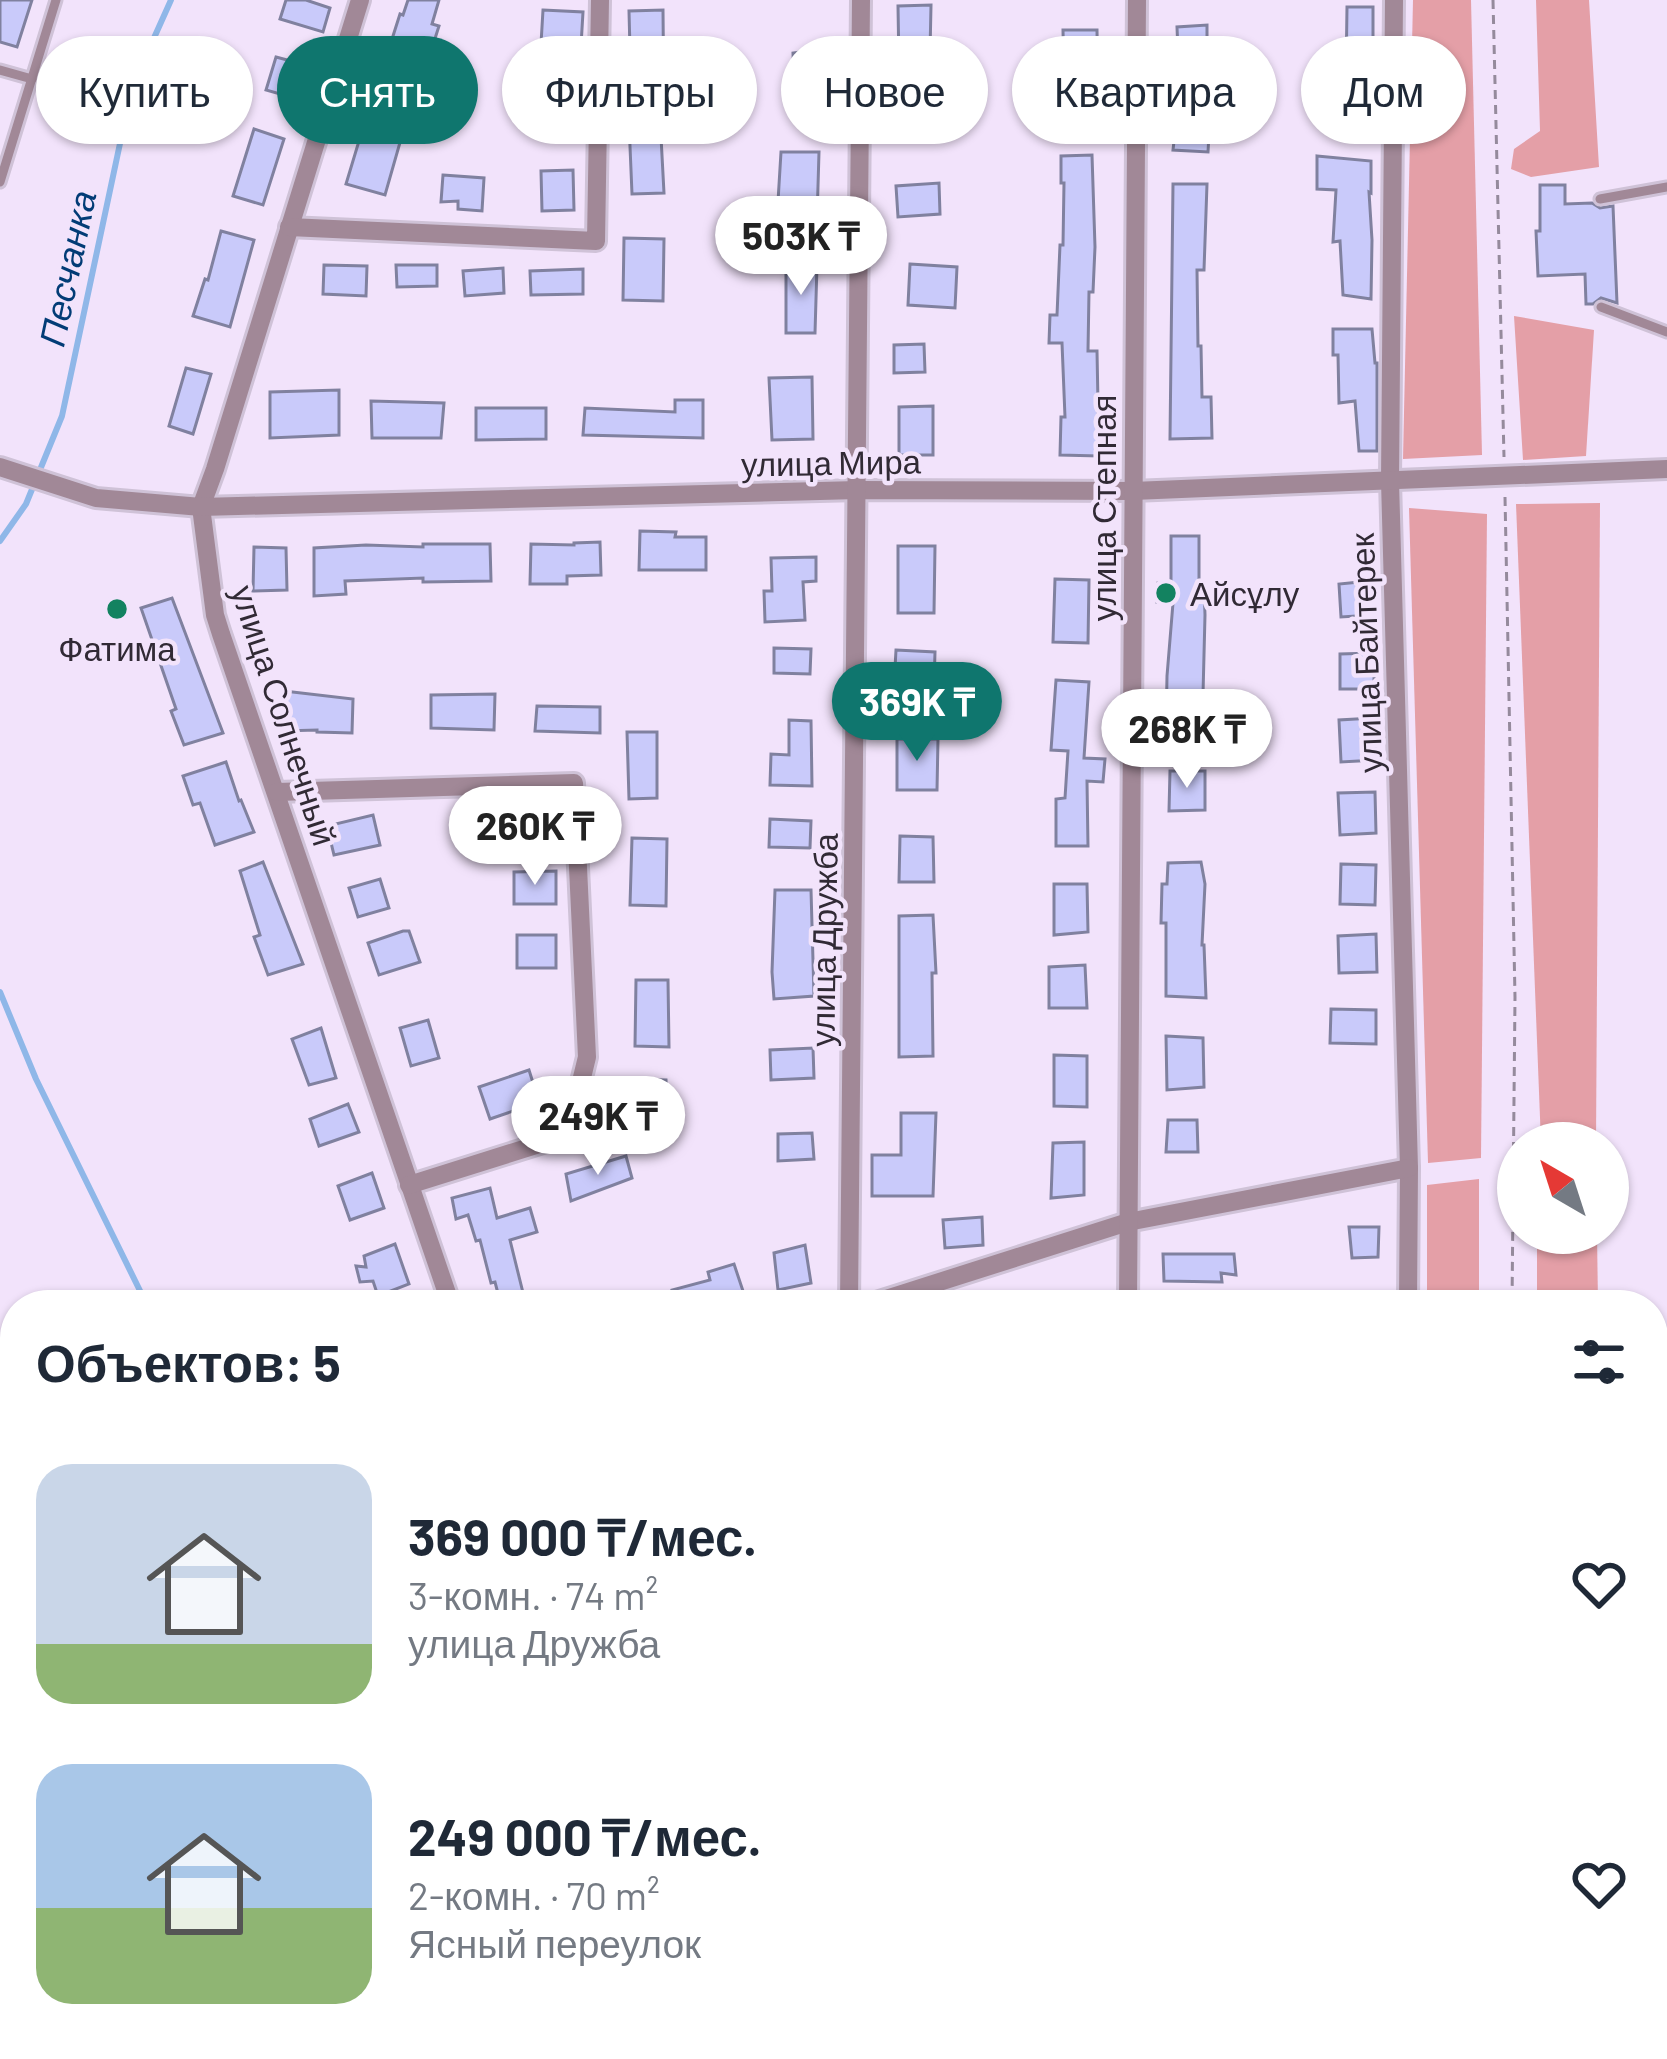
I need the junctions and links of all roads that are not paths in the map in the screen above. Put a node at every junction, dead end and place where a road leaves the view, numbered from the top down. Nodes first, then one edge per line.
1 (56, 0) edge
2 (360, 0) edge
3 (600, 0) edge
4 (861, 0) edge
5 (1137, 0) edge
6 (1394, 0) edge
7 (0, 70) edge
8 (32, 79) junction
9 (0, 182) edge
10 (1667, 187) edge
11 (1600, 199) dead end
12 (289, 227) junction
13 (1601, 307) dead end
14 (1667, 332) edge
15 (0, 467) edge
16 (1667, 469) edge
17 (1390, 481) junction
18 (858, 490) junction
19 (1132, 491) junction
20 (201, 507) junction
21 (277, 792) junction
22 (1409, 1168) junction
23 (409, 1185) junction
24 (1128, 1222) junction
25 (446, 1290) edge
26 (849, 1290) edge
27 (914, 1290) edge
28 (1127, 1290) edge
29 (1408, 1290) edge

1 - 8 lane
2 - 12 street, улица Солнечный
3 - 12 street
4 - 18 street, улица Дружба
5 - 19 street, улица Степная
6 - 17 street, улица Байтерек
7 - 8 lane
8 - 9 lane
10 - 11 lane
12 - 20 street, улица Солнечный
13 - 14 lane
15 - 20 street, улица Мира
16 - 17 street, улица Мира
17 - 19 street, улица Мира
17 - 22 street, улица Байтерек
18 - 19 street, улица Мира
18 - 20 street, улица Мира
18 - 26 street, улица Дружба
19 - 24 street, улица Степная
20 - 21 street, улица Солнечный
21 - 23 street, улица Солнечный
21 - 23 street
22 - 24 street
22 - 29 street, улица Байтерек
23 - 25 street, улица Солнечный
24 - 27 street
24 - 28 street, улица Степная

